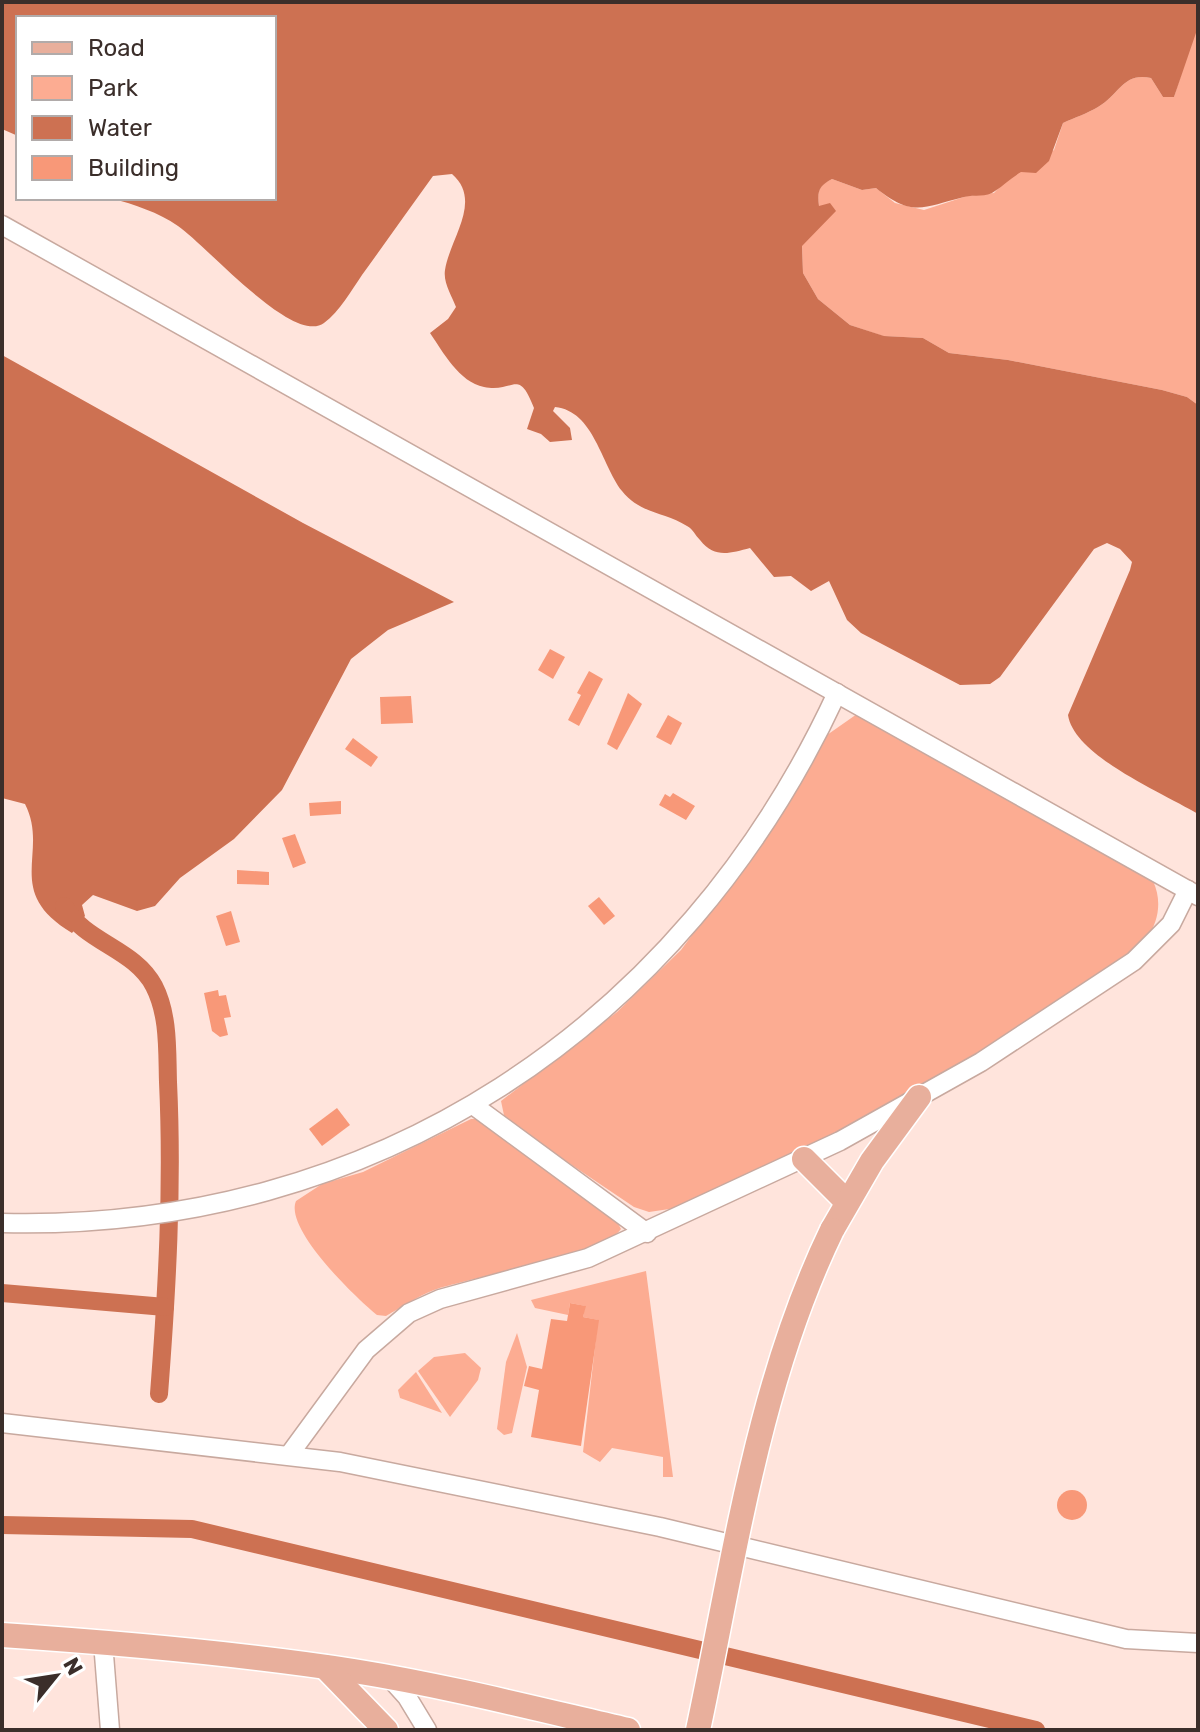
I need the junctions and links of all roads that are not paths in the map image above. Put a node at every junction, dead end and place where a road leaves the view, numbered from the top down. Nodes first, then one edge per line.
1 (2, 225) edge
2 (837, 693) junction
3 (1193, 893) edge
4 (919, 1097) junction
5 (473, 1105) junction
6 (804, 1159) junction
7 (847, 1202) junction
8 (2, 1223) edge
9 (647, 1233) junction
10 (2, 1423) edge
11 (289, 1455) junction
12 (2, 1635) edge
13 (103, 1642) junction
14 (1198, 1643) edge
15 (325, 1667) junction
16 (389, 1677) junction
17 (110, 1730) edge
18 (386, 1730) edge
19 (427, 1730) edge
20 (628, 1730) edge
21 (698, 1730) edge

1 - 2 street
2 - 3 street
2 - 5 street
3 - 4 street
4 - 6 street
4 - 7 main road
5 - 8 street
5 - 9 street
6 - 7 main road
6 - 9 street
7 - 21 main road, bridge
9 - 11 street
10 - 11 street
11 - 14 street
12 - 13 main road
13 - 15 main road
13 - 17 street
15 - 16 main road
15 - 18 main road
16 - 19 street
16 - 20 main road

